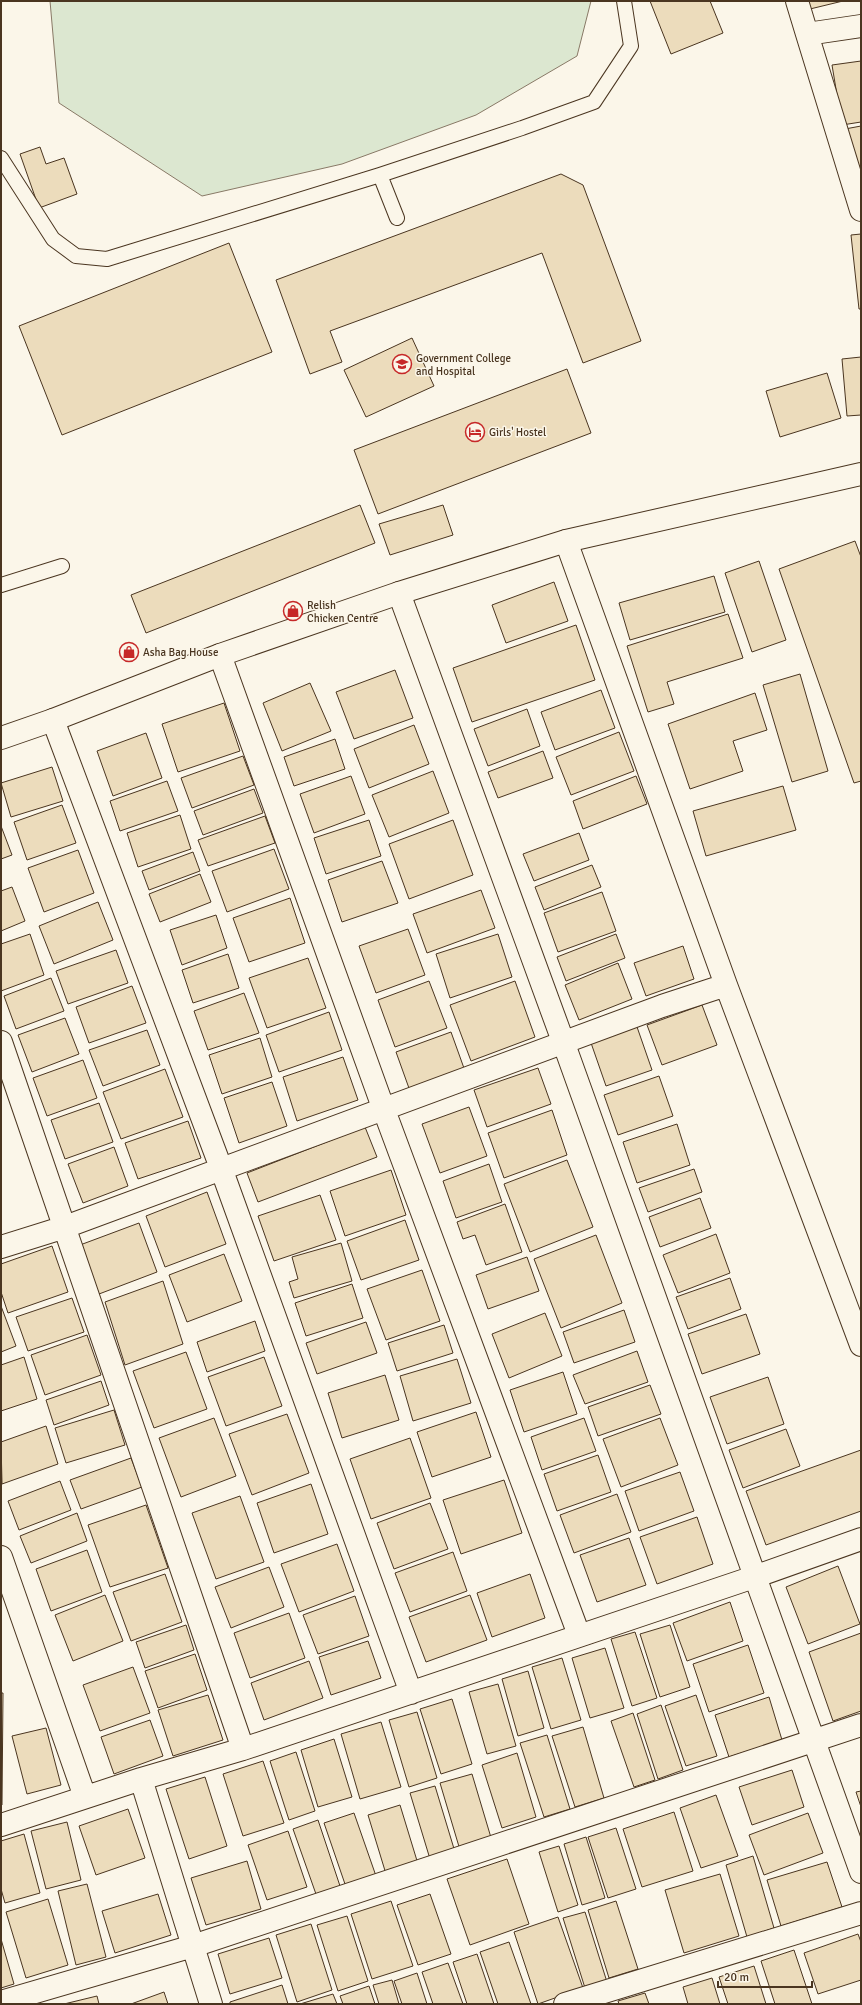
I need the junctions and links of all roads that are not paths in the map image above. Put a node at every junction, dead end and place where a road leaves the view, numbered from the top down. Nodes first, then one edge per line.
1 (624, 1) edge
2 (797, 1) edge
3 (861, 26) edge
4 (808, 34) junction
5 (1, 158) edge
6 (380, 175) junction
7 (861, 210) edge
8 (397, 218) dead end
9 (861, 474) edge
10 (566, 542) junction
11 (62, 566) dead end
12 (1, 585) edge
13 (399, 593) junction
14 (220, 655) junction
15 (53, 720) junction
16 (1, 738) edge
17 (726, 985) junction
18 (1, 1042) edge
19 (564, 1044) junction
20 (384, 1110) junction
21 (221, 1168) junction
22 (65, 1227) junction
23 (1, 1247) edge
24 (861, 1344) edge
25 (861, 1539) edge
26 (1, 1557) edge
27 (754, 1577) junction
28 (579, 1635) junction
29 (411, 1693) junction
30 (861, 1725) edge
31 (814, 1741) junction
32 (243, 1749) junction
33 (141, 1780) junction
34 (85, 1797) junction
35 (1, 1825) edge
36 (861, 1872) edge
37 (861, 1913) edge
38 (193, 1946) junction
39 (1, 2002) edge
40 (211, 2004) edge
41 (564, 2004) edge

1 - 6 lane
2 - 4 street
3 - 4 street
4 - 7 street
5 - 6 lane
6 - 8 lane
9 - 10 street
10 - 13 street
10 - 17 street
11 - 12 lane
13 - 14 street
13 - 19 street
14 - 15 street
14 - 20 street
15 - 16 street
15 - 21 street
17 - 19 street
17 - 24 street
18 - 22 street
19 - 20 street
19 - 27 street
20 - 21 street
20 - 28 street
21 - 22 street
21 - 29 street
22 - 23 street
22 - 32 street
25 - 27 street
26 - 34 street
27 - 28 street
27 - 31 street
28 - 29 street
29 - 32 street
30 - 31 street
31 - 36 street
31 - 38 street
32 - 33 street
33 - 34 street
33 - 38 street
34 - 35 street
37 - 41 street
38 - 39 street
38 - 40 street

